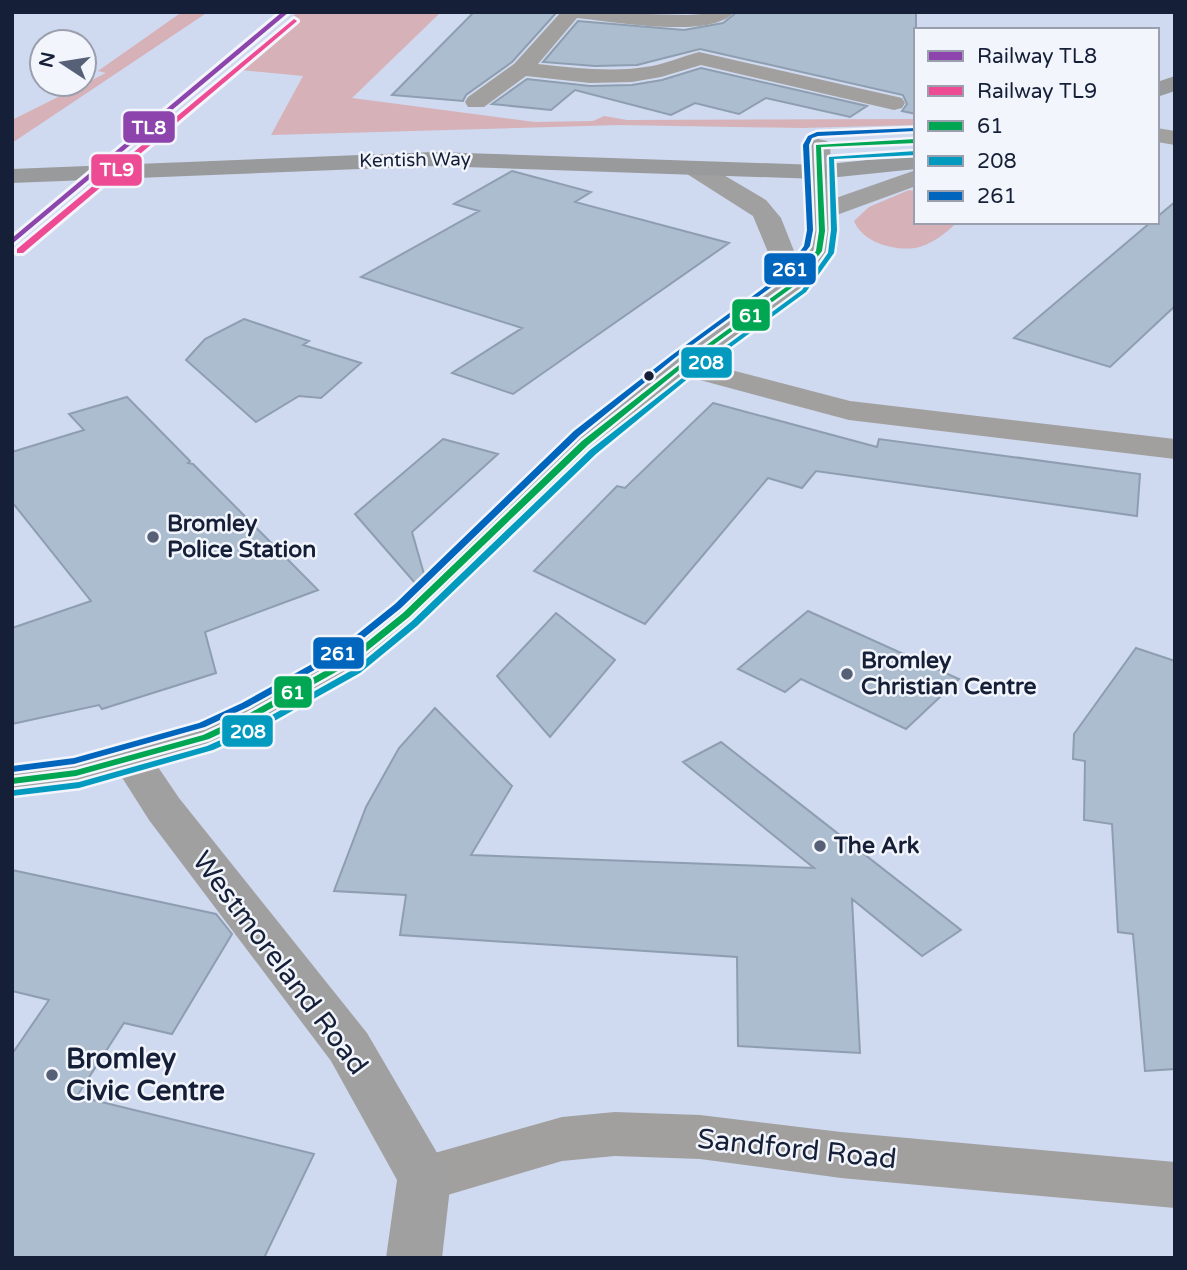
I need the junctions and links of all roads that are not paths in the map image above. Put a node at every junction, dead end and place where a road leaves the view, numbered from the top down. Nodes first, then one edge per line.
1 (573, 12) edge
2 (724, 12) edge
3 (671, 49) dead end
4 (699, 58) junction
5 (522, 69) junction
6 (476, 102) dead end
7 (894, 103) dead end
8 (914, 141) edge
9 (627, 143) dead end
10 (782, 146) dead end
11 (818, 159) junction
12 (12, 160) edge
13 (914, 162) edge
14 (695, 169) junction
15 (12, 176) edge
16 (914, 178) edge
17 (821, 212) junction
18 (796, 283) junction
19 (681, 366) junction
20 (1175, 449) edge
21 (130, 757) junction
22 (12, 781) edge
23 (424, 1179) junction
24 (1175, 1185) edge
25 (414, 1258) edge

1 - 2 street
1 - 5 street
3 - 4 street
4 - 5 street
4 - 7 street
5 - 6 street
8 - 11 main road
9 - 12 main road, Kentish Way
10 - 11 main road
11 - 13 main road
11 - 14 main road, Kentish Way
11 - 17 main road
14 - 15 main road, Kentish Way
14 - 18 main road
16 - 17 main road
17 - 18 main road
18 - 19 main road
19 - 20 street
19 - 21 main road
21 - 22 street
21 - 23 main road, Westmoreland Road
23 - 24 street, Sandford Road
23 - 25 main road

